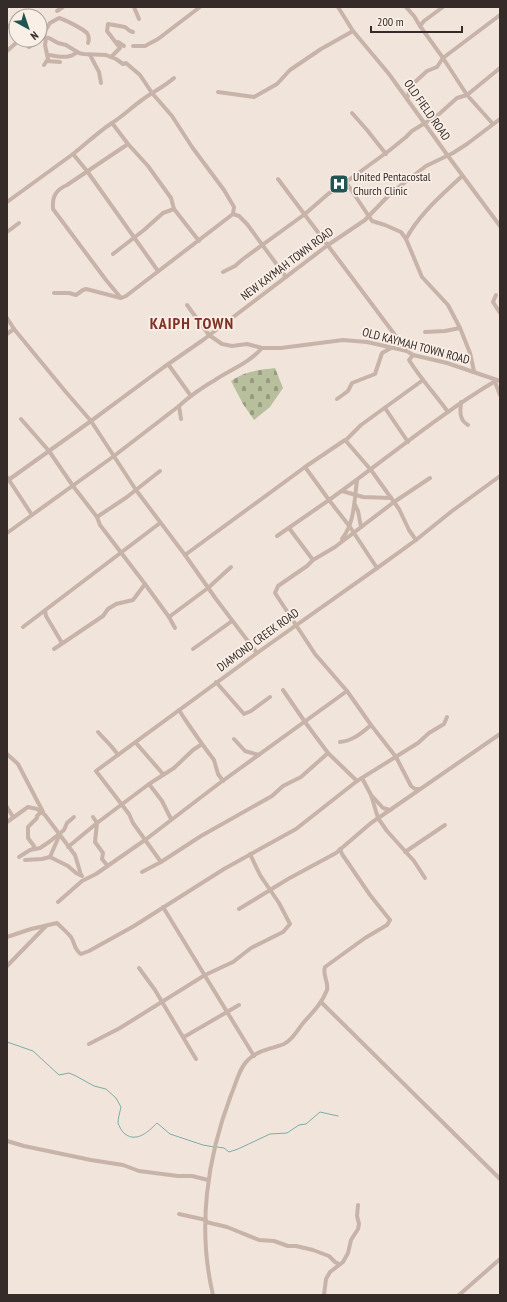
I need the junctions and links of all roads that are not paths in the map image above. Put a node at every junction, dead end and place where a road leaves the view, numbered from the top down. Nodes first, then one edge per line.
1 (63, 7) edge
2 (134, 7) edge
3 (200, 7) edge
4 (338, 7) edge
5 (406, 7) edge
6 (443, 7) edge
7 (57, 11) dead end
8 (500, 15) edge
9 (139, 19) dead end
10 (48, 26) edge
11 (420, 26) junction
12 (104, 27) dead end
13 (353, 31) junction
14 (133, 32) dead end
15 (48, 38) edge
16 (114, 41) junction
17 (88, 43) dead end
18 (124, 46) dead end
19 (133, 46) dead end
20 (46, 48) edge
21 (77, 52) junction
22 (48, 55) junction
23 (90, 55) junction
24 (111, 57) junction
25 (443, 58) junction
26 (47, 61) junction
27 (60, 62) dead end
28 (44, 65) dead end
29 (500, 68) edge
30 (174, 78) dead end
31 (101, 83) dead end
32 (218, 92) dead end
33 (152, 93) junction
34 (467, 94) junction
35 (407, 99) junction
36 (352, 113) dead end
37 (500, 119) edge
38 (112, 123) junction
39 (424, 123) junction
40 (494, 124) junction
41 (128, 144) junction
42 (73, 154) junction
43 (386, 154) junction
44 (448, 156) junction
45 (87, 171) junction
46 (462, 176) junction
47 (278, 179) dead end
48 (346, 182) junction
49 (7, 202) edge
50 (174, 209) junction
51 (234, 214) junction
52 (305, 214) junction
53 (369, 217) junction
54 (19, 223) dead end
55 (500, 226) edge
56 (7, 232) edge
57 (133, 238) junction
58 (406, 239) junction
59 (199, 241) junction
60 (262, 245) junction
61 (328, 245) junction
62 (113, 254) dead end
63 (158, 271) junction
64 (223, 272) dead end
65 (286, 276) junction
66 (54, 293) dead end
67 (496, 295) dead end
68 (121, 298) junction
69 (187, 305) dead end
70 (500, 313) edge
71 (7, 318) edge
72 (460, 328) junction
73 (14, 329) junction
74 (425, 332) dead end
75 (7, 334) edge
76 (209, 336) junction
77 (262, 348) junction
78 (392, 348) junction
79 (407, 351) junction
80 (413, 355) junction
81 (168, 364) junction
82 (474, 371) junction
83 (423, 380) junction
84 (497, 381) edge
85 (191, 396) junction
86 (500, 396) edge
87 (337, 399) dead end
88 (461, 402) junction
89 (179, 406) junction
90 (384, 408) junction
91 (448, 412) junction
92 (21, 419) dead end
93 (181, 419) dead end
94 (91, 421) junction
95 (468, 425) dead end
96 (346, 440) junction
97 (408, 442) junction
98 (49, 451) junction
99 (114, 456) junction
100 (305, 467) junction
101 (371, 470) junction
102 (160, 471) dead end
103 (430, 478) dead end
104 (8, 479) edge
105 (499, 479) edge
106 (357, 481) junction
107 (73, 486) junction
108 (136, 490) junction
109 (342, 491) junction
110 (355, 495) junction
111 (391, 498) junction
112 (329, 500) junction
113 (394, 502) junction
114 (355, 505) junction
115 (32, 515) junction
116 (97, 517) junction
117 (160, 522) junction
118 (350, 527) junction
119 (361, 527) junction
120 (288, 528) junction
121 (7, 533) edge
122 (353, 533) junction
123 (277, 536) dead end
124 (416, 540) junction
125 (335, 547) junction
126 (121, 552) junction
127 (185, 555) junction
128 (313, 560) junction
129 (231, 567) dead end
130 (377, 568) junction
131 (145, 584) junction
132 (208, 588) junction
133 (45, 611) junction
134 (169, 617) junction
135 (232, 621) junction
136 (295, 625) junction
137 (23, 627) dead end
138 (175, 628) dead end
139 (62, 642) junction
140 (54, 649) dead end
141 (193, 649) dead end
142 (257, 652) junction
143 (216, 682) junction
144 (283, 690) dead end
145 (347, 691) junction
146 (270, 697) dead end
147 (179, 710) junction
148 (447, 717) dead end
149 (305, 722) junction
150 (371, 725) junction
151 (98, 732) dead end
152 (500, 734) edge
153 (234, 739) dead end
154 (340, 742) dead end
155 (136, 743) junction
156 (202, 744) junction
157 (328, 753) junction
158 (7, 754) edge
159 (118, 755) junction
160 (259, 755) junction
161 (396, 757) junction
162 (163, 774) junction
163 (362, 778) junction
164 (223, 780) junction
165 (356, 782) junction
166 (149, 784) junction
167 (419, 789) junction
168 (371, 795) junction
169 (39, 804) junction
170 (122, 805) junction
171 (7, 806) edge
172 (28, 807) junction
173 (390, 810) junction
174 (43, 813) junction
175 (74, 816) dead end
176 (92, 817) dead end
177 (14, 818) junction
178 (378, 818) junction
179 (171, 819) junction
180 (7, 822) edge
181 (97, 823) junction
182 (446, 825) dead end
183 (59, 834) junction
184 (145, 840) junction
185 (68, 847) junction
186 (340, 849) junction
187 (33, 850) junction
188 (405, 852) junction
189 (250, 854) junction
190 (19, 857) dead end
191 (50, 857) junction
192 (26, 860) dead end
193 (161, 862) junction
194 (107, 865) junction
195 (142, 872) dead end
196 (81, 875) junction
197 (425, 878) dead end
198 (85, 879) junction
199 (270, 890) junction
200 (58, 902) dead end
201 (163, 907) junction
202 (238, 909) dead end
203 (46, 926) junction
204 (7, 937) edge
205 (7, 966) edge
206 (140, 968) dead end
207 (205, 976) junction
208 (162, 1002) junction
209 (321, 1002) junction
210 (239, 1005) dead end
211 (227, 1011) junction
212 (184, 1037) junction
213 (89, 1044) dead end
214 (254, 1056) junction
215 (196, 1059) dead end
216 (7, 1141) edge
217 (500, 1179) edge
218 (208, 1180) junction
219 (358, 1205) dead end
220 (178, 1214) dead end
221 (206, 1221) junction
222 (500, 1259) edge
223 (339, 1264) junction
224 (213, 1295) edge
225 (324, 1295) edge
226 (459, 1295) edge

1 - 7 street
2 - 9 street
3 - 19 street
4 - 13 street, OLD FIELD ROAD
5 - 11 street
6 - 11 street
8 - 25 street
10 - 17 street
11 - 25 street
12 - 16 street
13 - 32 street
13 - 35 street, OLD FIELD ROAD
14 - 16 street
15 - 21 street
16 - 18 street
16 - 24 street
20 - 22 street
21 - 22 street
21 - 23 street
22 - 26 street
23 - 24 street
23 - 31 street
24 - 33 street
25 - 34 street
25 - 35 street
26 - 27 street
26 - 28 street
29 - 34 street
30 - 33 street
33 - 38 street
33 - 51 street
34 - 39 street
34 - 40 street
35 - 39 street, OLD FIELD ROAD
36 - 43 street
37 - 40 street, NEW KAYMAH TOWN ROAD
38 - 41 street
38 - 42 street
39 - 43 street
39 - 44 street, OLD FIELD ROAD
40 - 44 street, NEW KAYMAH TOWN ROAD
41 - 45 street
41 - 50 street
42 - 45 street
42 - 49 street
43 - 48 street
44 - 46 street, OLD FIELD ROAD
44 - 53 street, NEW KAYMAH TOWN ROAD
45 - 57 street
45 - 68 street
46 - 55 street, OLD FIELD ROAD
46 - 58 street
47 - 52 street
48 - 52 street
48 - 53 street
50 - 57 street
50 - 59 street
51 - 59 street
51 - 60 street
52 - 60 street
52 - 61 street
53 - 58 street
53 - 61 street, NEW KAYMAH TOWN ROAD
54 - 56 street
57 - 62 street
57 - 63 street
58 - 72 street
59 - 63 street
60 - 64 street
60 - 65 street
61 - 65 street, NEW KAYMAH TOWN ROAD
61 - 79 street
63 - 68 street
65 - 76 street, NEW KAYMAH TOWN ROAD
66 - 68 street
67 - 70 street
69 - 76 street
71 - 73 street
72 - 74 street
72 - 82 street
73 - 75 street
73 - 94 street
76 - 77 street, OLD KAYMAH TOWN ROAD
76 - 81 street, NEW KAYMAH TOWN ROAD
77 - 78 street, OLD KAYMAH TOWN ROAD
77 - 85 street
78 - 79 street, OLD KAYMAH TOWN ROAD
78 - 87 street
79 - 80 street, OLD KAYMAH TOWN ROAD
80 - 82 street, OLD KAYMAH TOWN ROAD
80 - 83 street
81 - 85 street
81 - 94 street, NEW KAYMAH TOWN ROAD
82 - 84 street, OLD KAYMAH TOWN ROAD
83 - 90 street
83 - 91 street
84 - 86 street
84 - 88 street
85 - 89 street
88 - 91 street
88 - 95 street
89 - 93 street
89 - 99 street
90 - 96 street
90 - 97 street
91 - 97 street
92 - 98 street
94 - 98 street, NEW KAYMAH TOWN ROAD
94 - 99 street
96 - 100 street
96 - 101 street
97 - 101 street
98 - 104 street, NEW KAYMAH TOWN ROAD
98 - 107 street
99 - 107 street
99 - 108 street
100 - 112 street
100 - 127 street
101 - 106 street
101 - 111 street
102 - 108 street
103 - 113 street
104 - 115 street
105 - 124 street, DIAMOND CREEK ROAD
106 - 109 street
106 - 110 street
107 - 115 street
107 - 116 street
108 - 116 street
108 - 117 street
109 - 110 street
109 - 112 street
110 - 111 street
110 - 114 street
111 - 113 street
112 - 118 street
112 - 120 street
113 - 119 street
113 - 124 street
114 - 118 street
114 - 119 street
115 - 121 street
116 - 126 street
117 - 126 street
117 - 127 street
118 - 122 street
118 - 125 street
119 - 122 street
120 - 123 street
120 - 128 street
122 - 125 street
122 - 130 street
124 - 130 street, DIAMOND CREEK ROAD
125 - 128 street
126 - 131 street
126 - 133 street
127 - 132 street
128 - 136 street
129 - 132 street
130 - 136 street, DIAMOND CREEK ROAD
131 - 134 street
131 - 139 street
132 - 134 street
132 - 135 street
133 - 137 street
133 - 139 street
134 - 138 street
135 - 141 street
135 - 142 street
136 - 142 street, DIAMOND CREEK ROAD
136 - 145 street
139 - 140 street
142 - 143 street, DIAMOND CREEK ROAD
143 - 146 street
143 - 147 street, DIAMOND CREEK ROAD
144 - 149 street
145 - 149 street
145 - 150 street
147 - 155 street, DIAMOND CREEK ROAD
147 - 156 street
148 - 161 street
149 - 157 street
149 - 160 street
150 - 154 street
150 - 161 street
151 - 159 street
152 - 167 street
153 - 160 street
155 - 159 street, DIAMOND CREEK ROAD
155 - 162 street
156 - 162 street
156 - 164 street
157 - 165 street
157 - 193 street
158 - 169 street
159 - 170 street, DIAMOND CREEK ROAD
160 - 164 street
161 - 163 street
161 - 167 street
162 - 166 street
163 - 165 street
163 - 168 street
164 - 179 street
165 - 189 street
166 - 170 street
166 - 179 street
167 - 173 street
168 - 173 street
168 - 178 street
169 - 172 street
169 - 174 street
170 - 181 street
170 - 184 street, DIAMOND CREEK ROAD
171 - 177 street
172 - 174 street
172 - 177 street
173 - 178 street
174 - 183 street
174 - 187 street
175 - 183 street
176 - 181 street
177 - 180 street
178 - 186 street
178 - 188 street
179 - 184 street
181 - 185 street
181 - 194 street
182 - 188 street
183 - 185 street
183 - 187 street
183 - 191 street
184 - 193 street, DIAMOND CREEK ROAD
184 - 194 street
185 - 196 street
186 - 199 street
186 - 209 street
187 - 190 street
188 - 197 street
189 - 199 street
189 - 201 street
191 - 192 street
191 - 196 street
193 - 195 street
194 - 198 street
196 - 198 street
198 - 200 street
199 - 202 street
199 - 207 street
201 - 203 street
201 - 207 street
203 - 204 street
203 - 205 street
206 - 208 street
207 - 208 street
207 - 211 street
208 - 212 street
208 - 213 street
209 - 214 street
209 - 217 street
210 - 211 street
211 - 212 street
211 - 214 street
212 - 215 street
214 - 218 street
216 - 218 street
218 - 221 street
219 - 223 street
220 - 221 street
221 - 223 street
221 - 224 street
222 - 226 street
223 - 225 street

